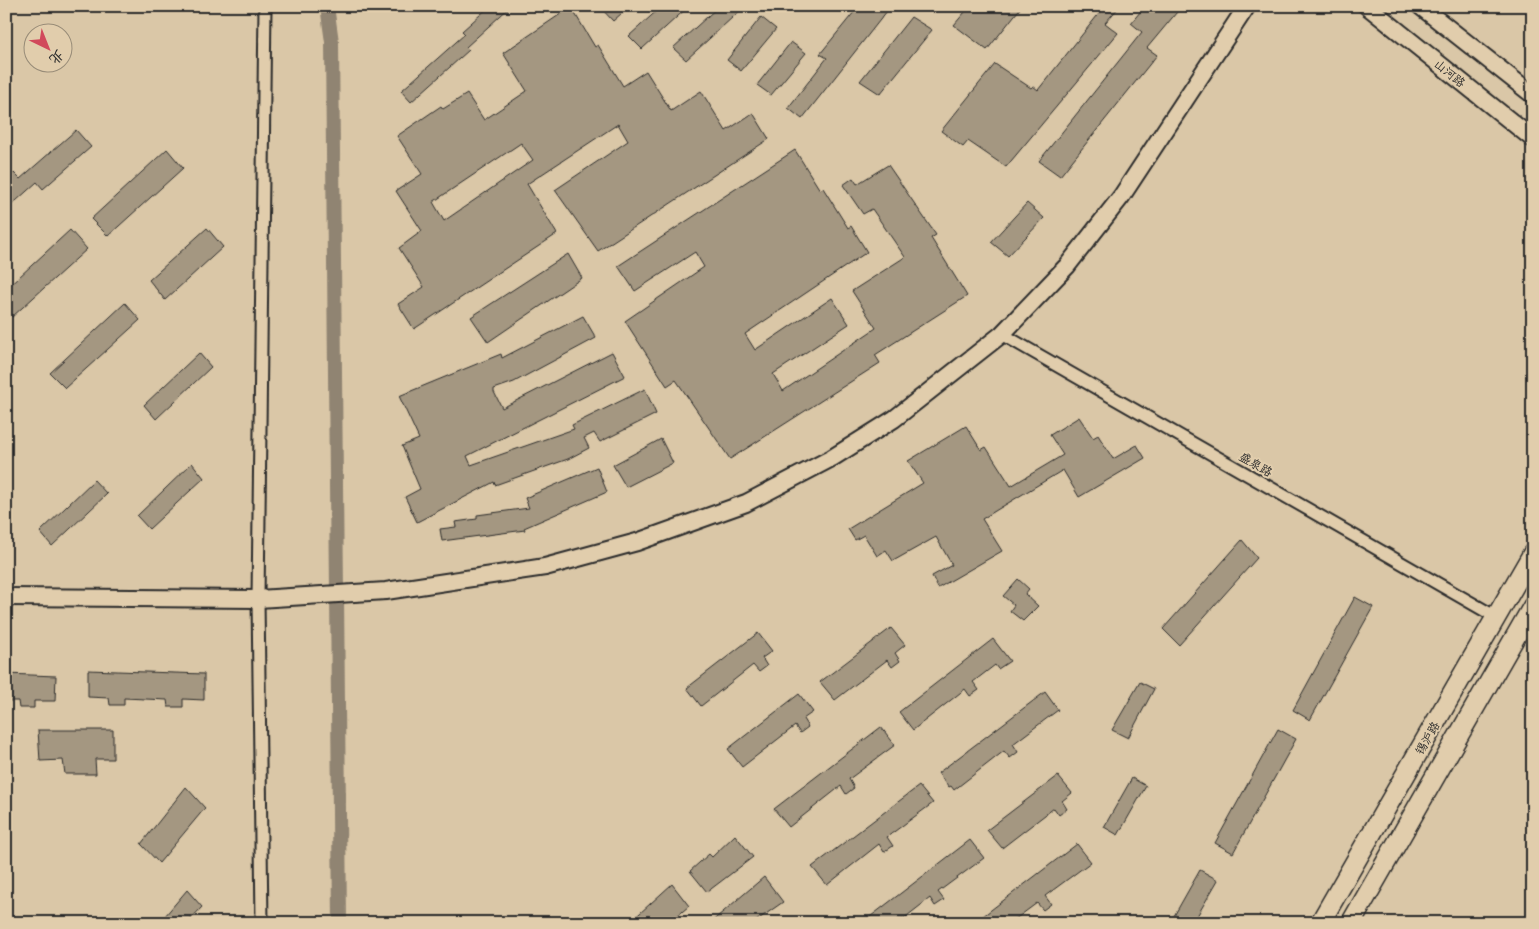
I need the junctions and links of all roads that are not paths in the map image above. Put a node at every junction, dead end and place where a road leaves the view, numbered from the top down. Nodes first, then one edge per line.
1 (265, 6) edge
2 (1247, 6) edge
3 (1367, 6) edge
4 (1420, 6) edge
5 (1533, 95) edge
6 (1533, 139) edge
7 (1002, 334) junction
8 (1533, 553) edge
9 (6, 596) edge
10 (258, 599) junction
11 (1533, 606) edge
12 (1496, 617) junction
13 (262, 923) edge
14 (1320, 923) edge
15 (1351, 923) edge

1 - 10 street
2 - 7 street
3 - 6 street, 山河路
4 - 5 street
7 - 10 street
7 - 12 street, 盛泉路
8 - 12 main road, 锡沪路
9 - 10 street
10 - 13 street
11 - 15 main road, 锡沪路
12 - 14 main road, 锡沪路

